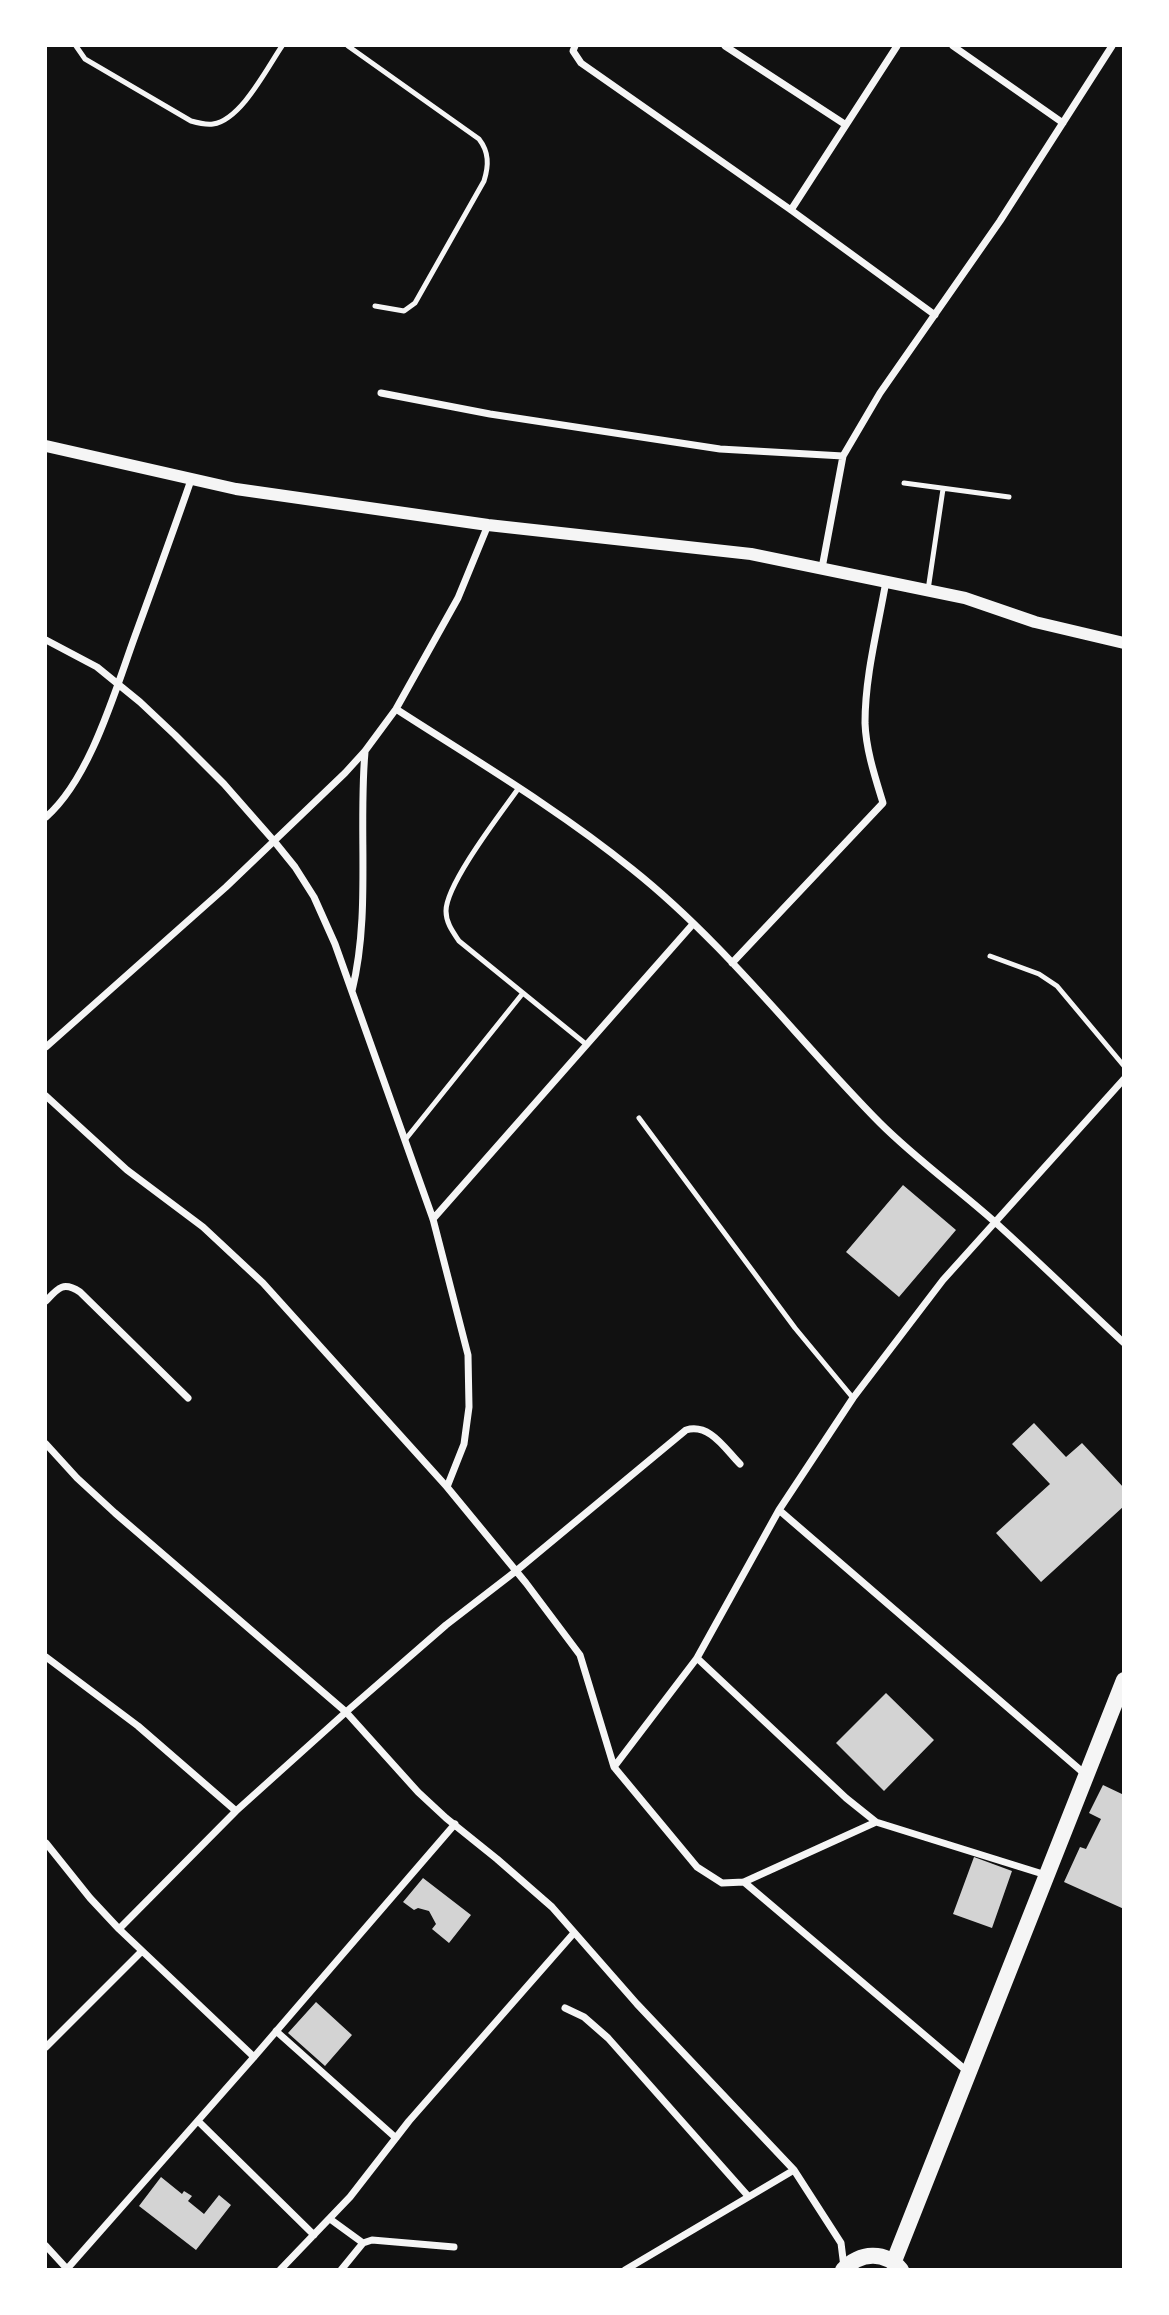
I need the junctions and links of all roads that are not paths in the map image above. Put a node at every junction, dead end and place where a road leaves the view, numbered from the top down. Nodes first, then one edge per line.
1 (76, 46) edge
2 (282, 46) edge
3 (348, 46) edge
4 (575, 46) edge
5 (725, 46) edge
6 (897, 46) edge
7 (953, 46) edge
8 (1112, 46) edge
9 (1063, 123) junction
10 (846, 125) junction
11 (791, 210) junction
12 (374, 306) dead end
13 (935, 314) junction
14 (381, 393) dead end
15 (46, 446) edge
16 (843, 456) junction
17 (191, 480) junction
18 (904, 483) dead end
19 (943, 489) junction
20 (1009, 496) dead end
21 (488, 525) junction
22 (822, 568) junction
23 (886, 582) junction
24 (928, 590) junction
25 (46, 640) edge
26 (1124, 643) edge
27 (118, 683) junction
28 (396, 709) junction
29 (365, 751) junction
30 (518, 789) junction
31 (46, 817) edge
32 (274, 841) junction
33 (693, 924) junction
34 (990, 956) dead end
35 (732, 963) junction
36 (352, 992) junction
37 (523, 993) junction
38 (587, 1045) junction
39 (46, 1047) edge
40 (1124, 1066) edge
41 (1124, 1079) edge
42 (46, 1096) edge
43 (639, 1118) dead end
44 (405, 1140) junction
45 (433, 1219) junction
46 (995, 1223) junction
47 (46, 1301) edge
48 (1124, 1343) edge
49 (188, 1398) dead end
50 (853, 1398) junction
51 (46, 1444) edge
52 (740, 1464) dead end
53 (447, 1487) junction
54 (779, 1510) junction
55 (516, 1571) junction
56 (46, 1657) edge
57 (697, 1658) junction
58 (1124, 1680) edge
59 (346, 1712) junction
60 (614, 1767) junction
61 (1086, 1776) junction
62 (236, 1811) junction
63 (876, 1822) junction
64 (455, 1824) junction
65 (46, 1843) edge
66 (1046, 1875) junction
67 (744, 1882) junction
68 (118, 1929) junction
69 (573, 1934) junction
70 (141, 1952) junction
71 (565, 2008) dead end
72 (276, 2031) junction
73 (46, 2047) edge
74 (254, 2057) junction
75 (968, 2073) junction
76 (198, 2121) junction
77 (396, 2138) junction
78 (794, 2169) junction
79 (748, 2196) junction
80 (330, 2218) junction
81 (314, 2235) junction
82 (363, 2243) junction
83 (46, 2246) edge
84 (454, 2247) dead end
85 (898, 2266) edge
86 (68, 2269) edge
87 (844, 2269) edge
88 (281, 2270) edge
89 (341, 2270) edge
90 (625, 2270) edge

1 - 2 lane
3 - 12 lane
4 - 11 street
5 - 10 street
6 - 10 street
7 - 9 street
8 - 9 street
9 - 13 street
10 - 11 street
11 - 13 street
13 - 16 street
14 - 16 street
15 - 17 street
16 - 22 street
17 - 21 street
17 - 27 street
18 - 19 lane
19 - 20 lane
19 - 24 lane
21 - 22 street
21 - 28 street
22 - 23 street
23 - 24 street
23 - 35 street
24 - 26 street
25 - 27 street
27 - 31 street
27 - 32 street
28 - 29 street
28 - 30 street
29 - 32 street
29 - 36 street
30 - 33 street
30 - 37 lane
32 - 36 street
32 - 39 street
33 - 35 street
33 - 38 street
34 - 40 lane
35 - 46 street
36 - 44 street
37 - 38 lane
37 - 44 lane
38 - 45 street
41 - 46 street
42 - 53 street
43 - 50 lane
44 - 45 street
45 - 53 street
46 - 48 street
46 - 50 street
47 - 49 street
50 - 54 street
51 - 59 street
52 - 55 street
53 - 55 street
54 - 57 street
54 - 61 street
55 - 59 street
55 - 60 street
56 - 62 street
57 - 60 street
57 - 63 street
58 - 61 main road
59 - 62 street
59 - 64 street
60 - 67 street
61 - 66 main road
62 - 68 street
63 - 66 street
63 - 67 street
64 - 69 street
64 - 72 street
65 - 68 street
66 - 75 main road
67 - 75 street
68 - 70 street
69 - 77 street
69 - 78 street
70 - 73 street
70 - 74 street
71 - 79 street
72 - 74 street
72 - 77 street
74 - 76 street
75 - 85 main road
76 - 81 street
76 - 86 street
77 - 80 street
78 - 79 street
78 - 87 street
79 - 90 street
80 - 81 street
80 - 82 street
81 - 88 street
82 - 84 street
82 - 89 street
83 - 86 street
85 - 87 main road

